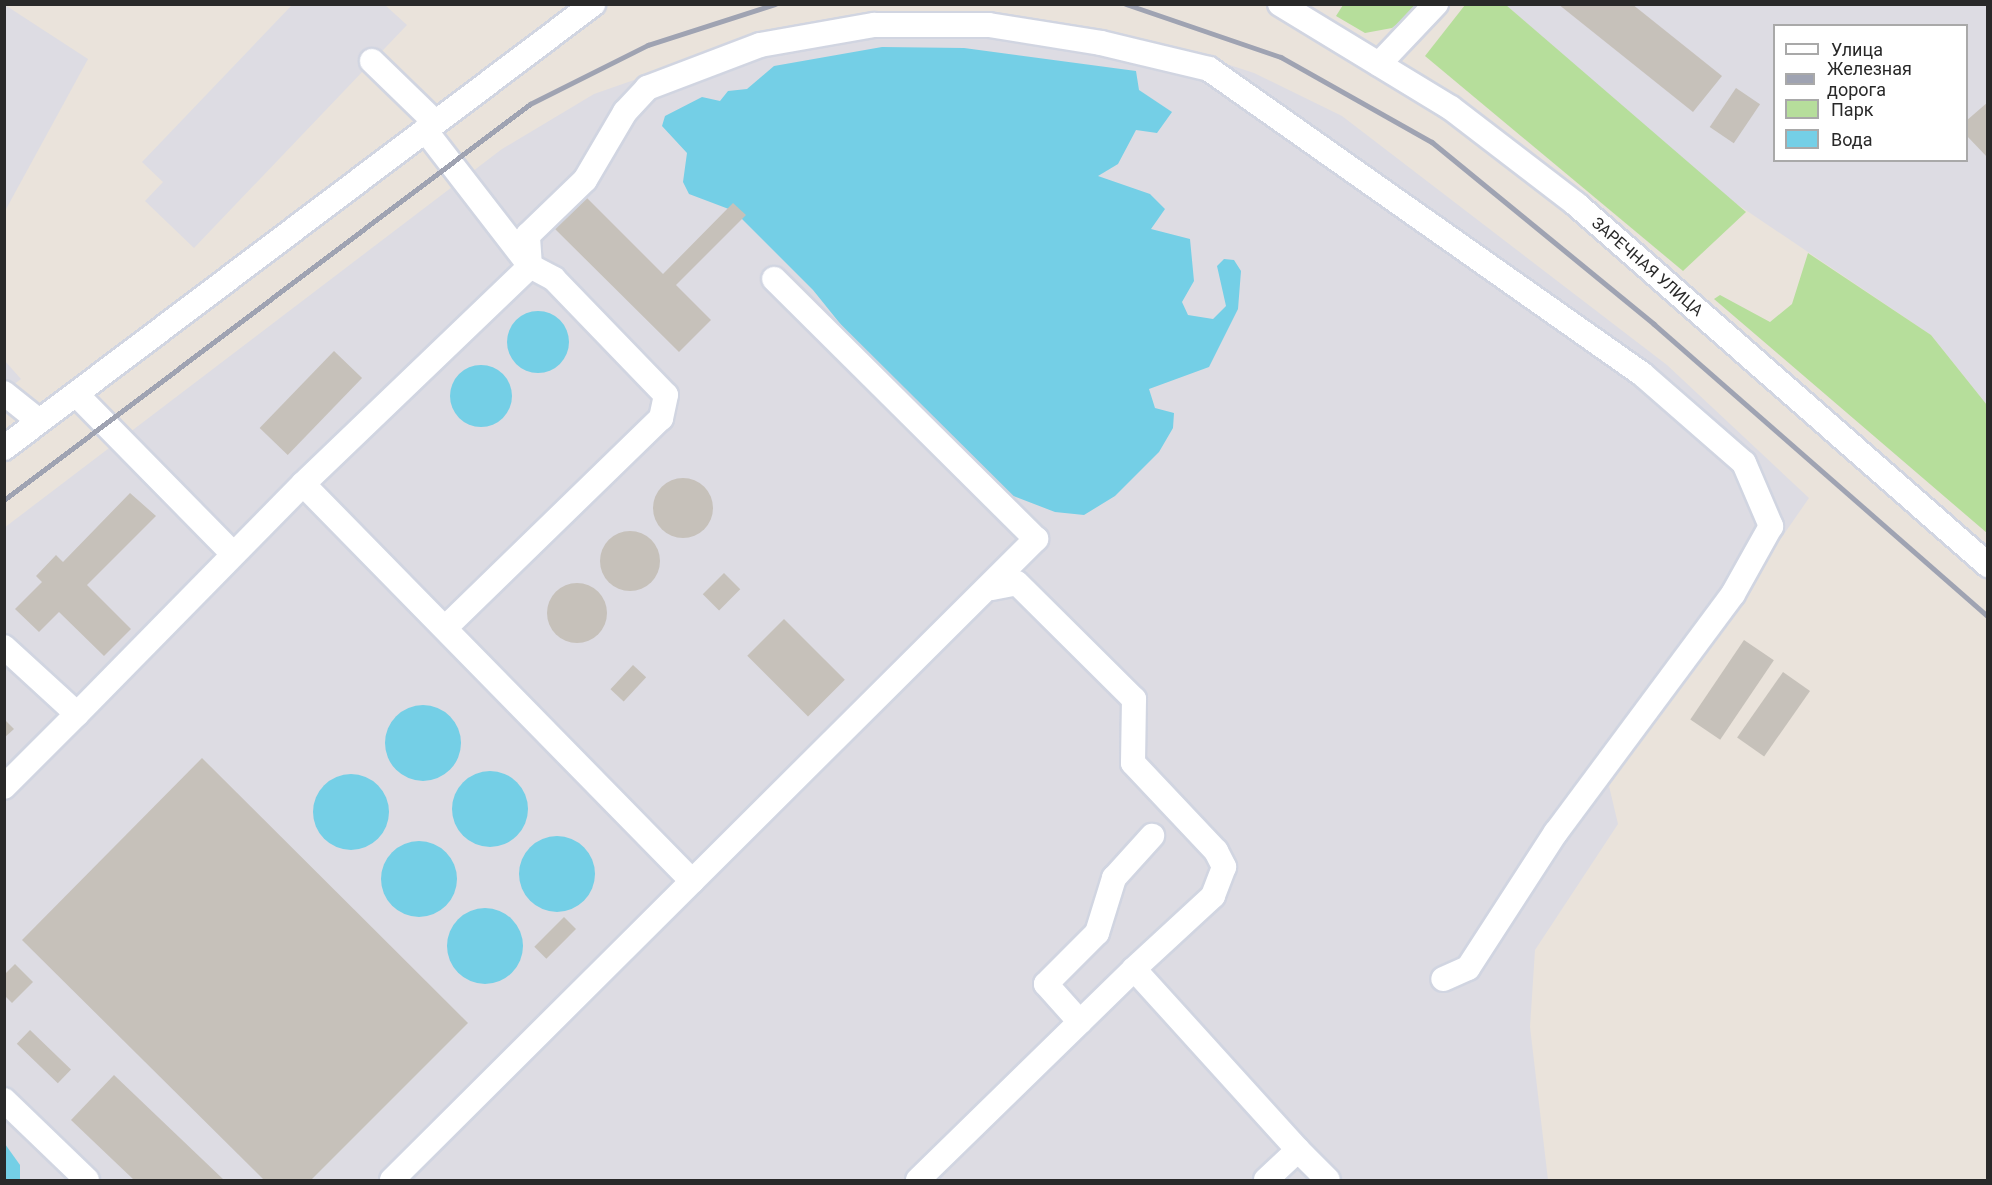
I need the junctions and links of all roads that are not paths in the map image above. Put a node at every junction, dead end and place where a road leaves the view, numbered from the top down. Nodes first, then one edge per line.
1 (593, 4) edge
2 (1280, 4) edge
3 (1436, 4) edge
4 (372, 61) dead end
5 (1379, 64) junction
6 (430, 126) junction
7 (530, 266) junction
8 (774, 279) dead end
9 (4, 393) edge
10 (76, 394) junction
11 (39, 422) junction
12 (4, 448) edge
13 (303, 484) junction
14 (233, 554) junction
15 (1988, 565) edge
16 (992, 588) junction
17 (445, 628) junction
18 (4, 647) edge
19 (78, 714) junction
20 (4, 787) edge
21 (1152, 836) dead end
22 (692, 881) junction
23 (1134, 969) junction
24 (1443, 979) dead end
25 (1080, 1022) junction
26 (4, 1100) edge
27 (1298, 1150) junction
28 (87, 1180) edge
29 (392, 1180) edge
30 (918, 1180) edge
31 (1266, 1180) edge
32 (1328, 1180) edge

1 - 6 street
2 - 5 street, ЗАРЕЧНАЯ УЛИЦА
3 - 5 street
4 - 6 street
5 - 15 street, ЗАРЕЧНАЯ УЛИЦА
6 - 7 street
6 - 10 street
7 - 13 street
7 - 17 street
7 - 24 street
8 - 16 street
9 - 11 street
10 - 11 street
10 - 14 street
11 - 12 street
13 - 14 street
13 - 17 street
14 - 19 street
16 - 22 street
16 - 23 street
17 - 22 street
18 - 19 street
19 - 20 street
21 - 25 street
22 - 29 street
23 - 25 street
23 - 27 street
25 - 30 street
26 - 28 street
27 - 31 street
27 - 32 street

